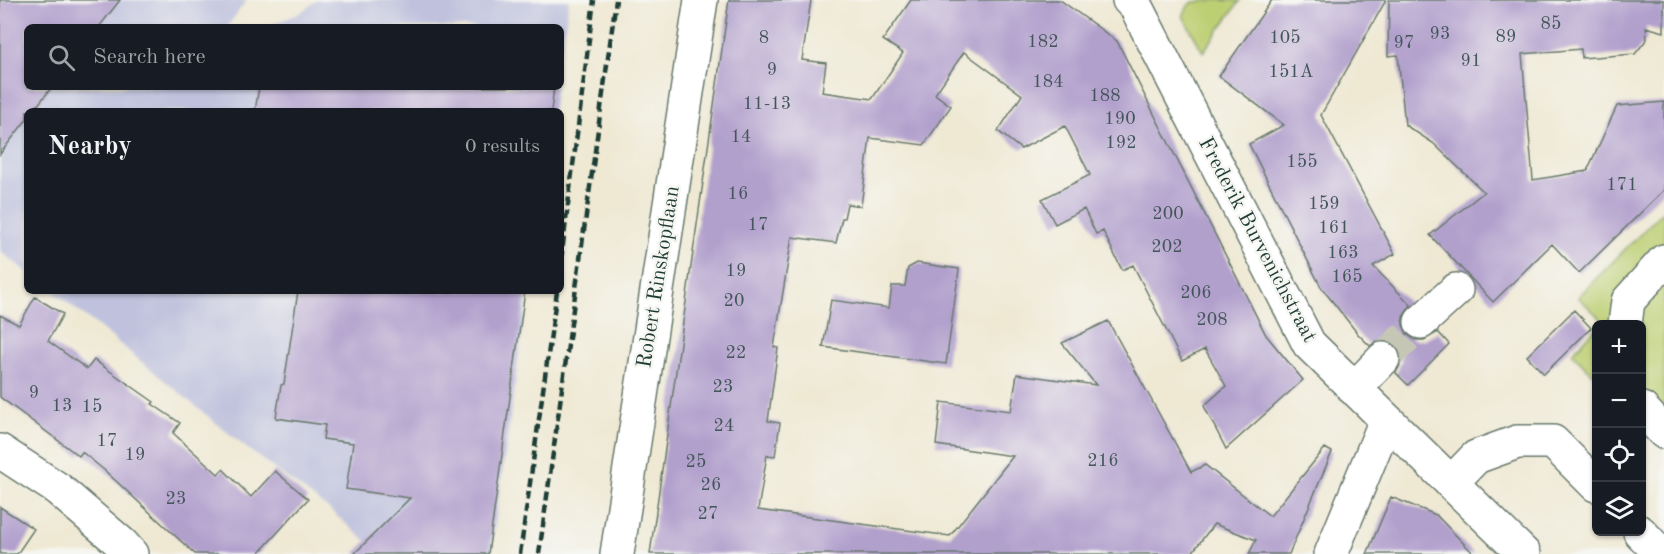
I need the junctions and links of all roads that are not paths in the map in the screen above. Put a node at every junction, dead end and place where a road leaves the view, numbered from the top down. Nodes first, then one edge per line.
1 (701, 0) edge
2 (1136, 2) edge
3 (1664, 261) edge
4 (1456, 290) dead end
5 (1626, 320) edge
6 (1421, 322) tunnel mouth
7 (1383, 359) tunnel mouth
8 (1354, 388) junction
9 (1646, 414) edge
10 (1386, 420) junction
11 (1664, 432) edge
12 (0, 451) edge
13 (1592, 482) edge
14 (1451, 483) junction
15 (1645, 536) edge
16 (131, 554) edge
17 (617, 554) edge
18 (1331, 554) edge
19 (1524, 554) edge
20 (1661, 554) edge

1 - 17 street, Robert Rinskopflaan
2 - 8 street, Frederik Burvenichstraat
3 - 5 street
4 - 6 street
7 - 8 street
8 - 10 street, Frederik Burvenichstraat
9 - 11 street
10 - 14 street, Frederik Burvenichstraat
10 - 18 street
12 - 16 street
13 - 14 street
14 - 19 street, Frederik Burvenichstraat
15 - 20 street

